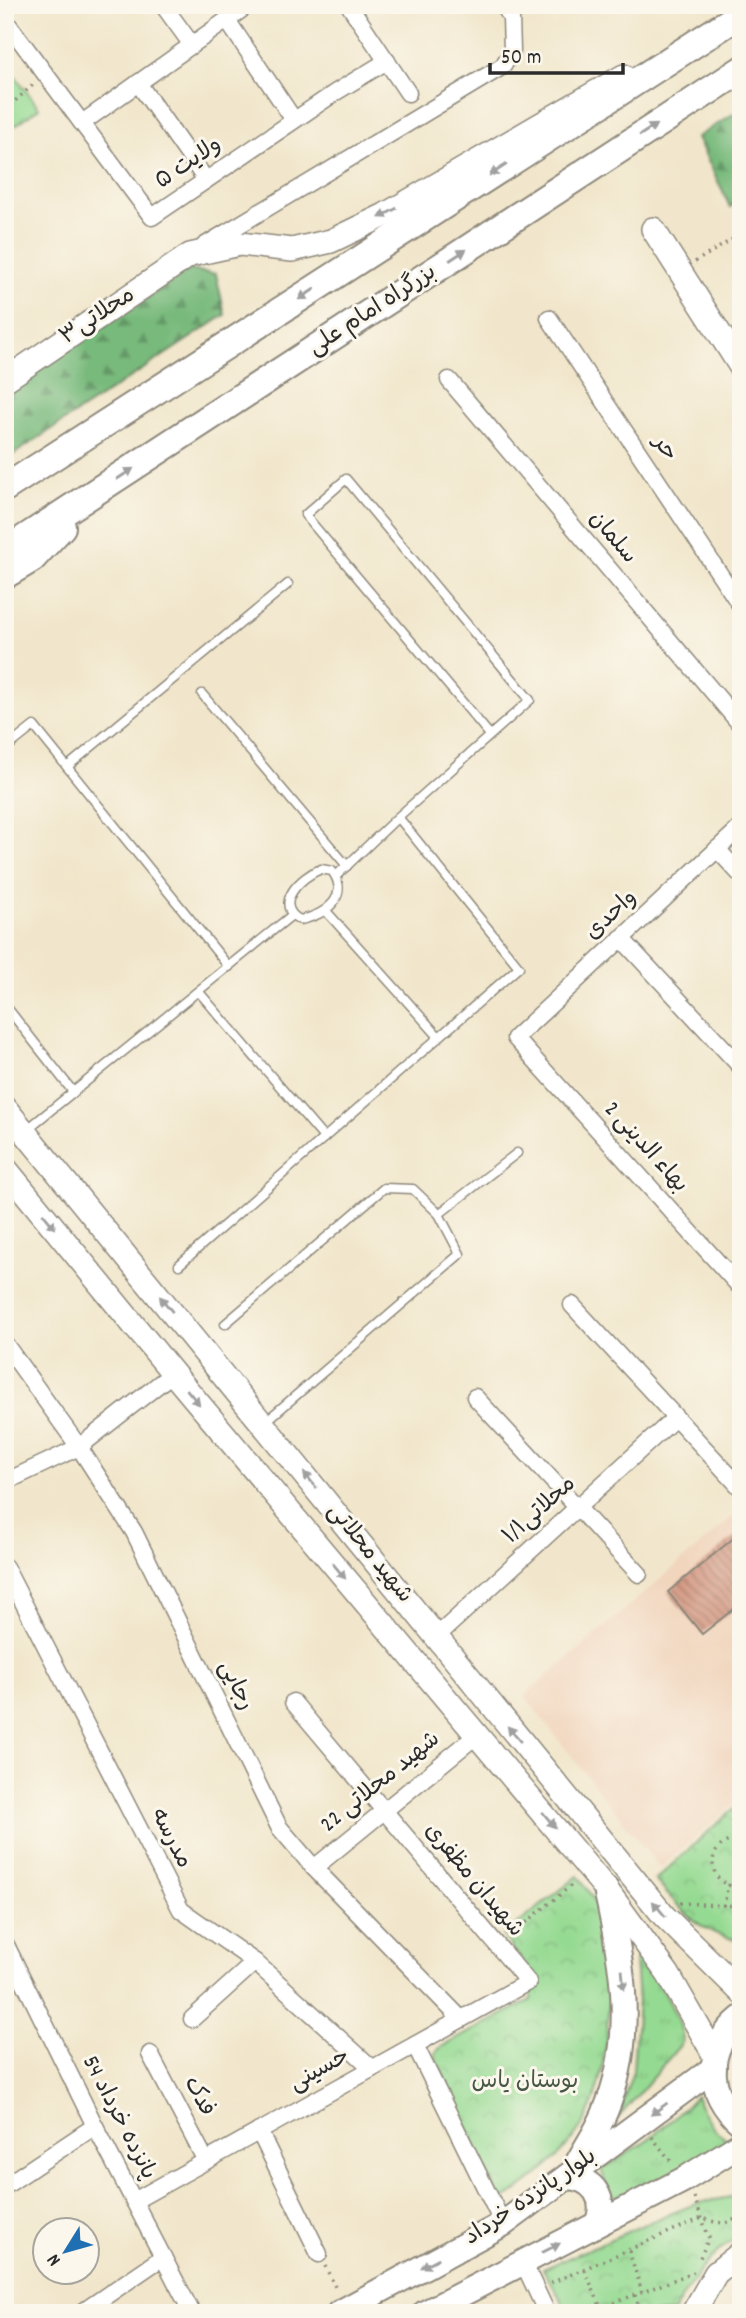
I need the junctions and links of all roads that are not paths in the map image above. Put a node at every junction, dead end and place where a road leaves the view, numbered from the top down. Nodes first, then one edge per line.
1 (163, 5) edge
2 (248, 5) edge
3 (349, 5) edge
4 (504, 5) edge
5 (741, 6) edge
6 (741, 14) edge
7 (5, 20) edge
8 (227, 20) junction
9 (192, 45) junction
10 (387, 61) junction
11 (741, 70) edge
12 (138, 83) junction
13 (408, 93) dead end
14 (294, 120) junction
15 (82, 123) junction
16 (206, 180) junction
17 (653, 229) dead end
18 (190, 255) junction
19 (550, 318) dead end
20 (741, 366) edge
21 (5, 380) edge
22 (449, 380) dead end
23 (5, 488) edge
24 (88, 499) junction
25 (5, 551) edge
26 (5, 575) edge
27 (288, 584) dead end
28 (741, 606) edge
29 (202, 694) dead end
30 (741, 725) edge
31 (490, 735) junction
32 (5, 749) edge
33 (67, 767) junction
34 (398, 817) junction
35 (741, 827) edge
36 (717, 849) junction
37 (347, 866) junction
38 (741, 875) edge
39 (336, 876) junction
40 (326, 911) junction
41 (292, 915) junction
42 (621, 938) junction
43 (229, 967) junction
44 (199, 992) junction
45 (5, 1005) edge
46 (439, 1037) junction
47 (515, 1038) joint
48 (741, 1067) edge
49 (74, 1093) junction
50 (5, 1108) edge
51 (24, 1132) junction
52 (324, 1138) junction
53 (517, 1153) dead end
54 (5, 1168) edge
55 (439, 1214) junction
56 (179, 1265) dead end
57 (741, 1289) edge
58 (572, 1305) dead end
59 (225, 1324) dead end
60 (5, 1344) edge
61 (173, 1374) junction
62 (475, 1397) dead end
63 (675, 1419) junction
64 (264, 1423) junction
65 (79, 1447) junction
66 (5, 1482) edge
67 (740, 1487) edge
68 (578, 1507) junction
69 (5, 1567) edge
70 (639, 1574) dead end
71 (436, 1637) junction
72 (293, 1702) dead end
73 (477, 1735) junction
74 (383, 1810) junction
75 (314, 1868) junction
76 (598, 1880) junction
77 (5, 1943) edge
78 (695, 1947) junction
79 (255, 1962) junction
80 (668, 1974) junction
81 (528, 1982) joint
82 (741, 1992) edge
83 (741, 2018) edge
84 (192, 2019) dead end
85 (461, 2019) junction
86 (415, 2045) junction
87 (150, 2054) dead end
88 (714, 2062) junction
89 (372, 2068) junction
90 (741, 2123) edge
91 (95, 2126) junction
92 (259, 2131) junction
93 (741, 2144) edge
94 (206, 2161) junction
95 (570, 2175) junction
96 (5, 2186) edge
97 (134, 2201) junction
98 (503, 2224) junction
99 (597, 2224) junction
100 (741, 2253) edge
101 (319, 2254) road end
102 (163, 2258) junction
103 (523, 2262) junction
104 (342, 2311) edge
105 (81, 2313) edge
106 (192, 2313) edge
107 (425, 2313) edge
108 (547, 2313) edge
109 (693, 2313) edge

1 - 9 street
2 - 8 street
3 - 10 street
4 - 18 street
5 -> 18 main road
6 -> 23 highway
7 - 15 street, ولایت ۵
8 - 9 street
8 - 14 street
9 - 12 street
10 - 13 street
10 - 14 street, ولایت ۵
24 -> 11 highway, بزرگراه امام علی
12 - 15 street
12 - 16 street
14 - 16 street, ولایت ۵
15 - 16 street, ولایت ۵
17 - 20 main road
18 - 21 main road, محلاتی۳
19 - 28 street, حر
22 - 30 street, سلمان
24 - 25 highway, بزرگراه امام علی
24 - 26 highway
27 - 33 lane
29 - 37 lane
31 - 31 lane
31 - 34 lane
32 - 33 lane
33 - 43 lane
34 - 37 lane
34 - 46 lane
35 - 36 street, واحدی
36 - 38 street
36 - 42 street, واحدی
37 - 39 lane
39 - 40 lane
39 - 41 lane
40 - 41 lane
40 - 46 lane
41 - 43 lane
42 - 47 street, واحدی
42 - 48 street
43 - 44 lane
44 - 49 lane
44 - 52 lane
45 - 49 lane
46 - 52 lane
47 - 57 street, بهاء الدینی 2
49 - 51 lane
50 - 51 main road, شهید محلاتی
64 -> 51 main road, شهید محلاتی
52 - 56 lane
53 - 55 lane
54 -> 61 main road, شهید محلاتی
55 - 59 lane
55 - 64 lane
58 - 63 street
60 - 65 street, رجایی
61 - 65 street
61 -> 73 main road, شهید محلاتی
62 - 68 street
63 - 67 street
63 - 68 street, محلاتی۱/۱
71 -> 64 main road, شهید محلاتی
65 - 66 street
65 - 75 street, رجایی
68 - 70 street
68 - 71 street, محلاتی۱/۱
69 - 79 street, مدرسه
78 -> 71 main road, شهید محلاتی
72 - 74 street, شهیدان مظفری
73 - 74 street, شهید محلاتی 22
73 -> 76 main road, شهید محلاتی
74 - 75 street, شهید محلاتی 22
74 - 81 street, شهیدان مظفری
75 - 85 street, رجایی
76 - 80 main road, شهید محلاتی
76 -> 95 main road
77 - 91 street, پانزده خرداد 54
78 - 80 main road
78 - 82 main road, شهید محلاتی
79 - 84 street
79 - 89 street, مدرسه
80 - 88 main road, شهید محلاتی
81 - 85 street, حسینی
83 - 88 main road
85 - 86 street, حسینی
86 - 89 street, حسینی
86 - 98 street
87 - 94 street, فدک
88 - 90 main road
88 -> 95 main road, بلوار پانزده خرداد
89 - 92 street, حسینی
91 - 96 street
91 - 97 street, پانزده خرداد 54
92 - 94 street, حسینی
92 - 101 street
93 - 99 main road, بلوار پانزده خرداد
94 - 97 street, حسینی
95 - 98 main road, بلوار پانزده خرداد
95 - 99 main road
97 - 102 street, پانزده خرداد 54
98 -> 104 main road, بلوار پانزده خرداد
103 -> 99 main road, بلوار پانزده خرداد
100 - 109 main road
102 - 105 street
102 - 106 street, پانزده خرداد 54
103 - 107 main road, بلوار پانزده خرداد
103 - 108 street

